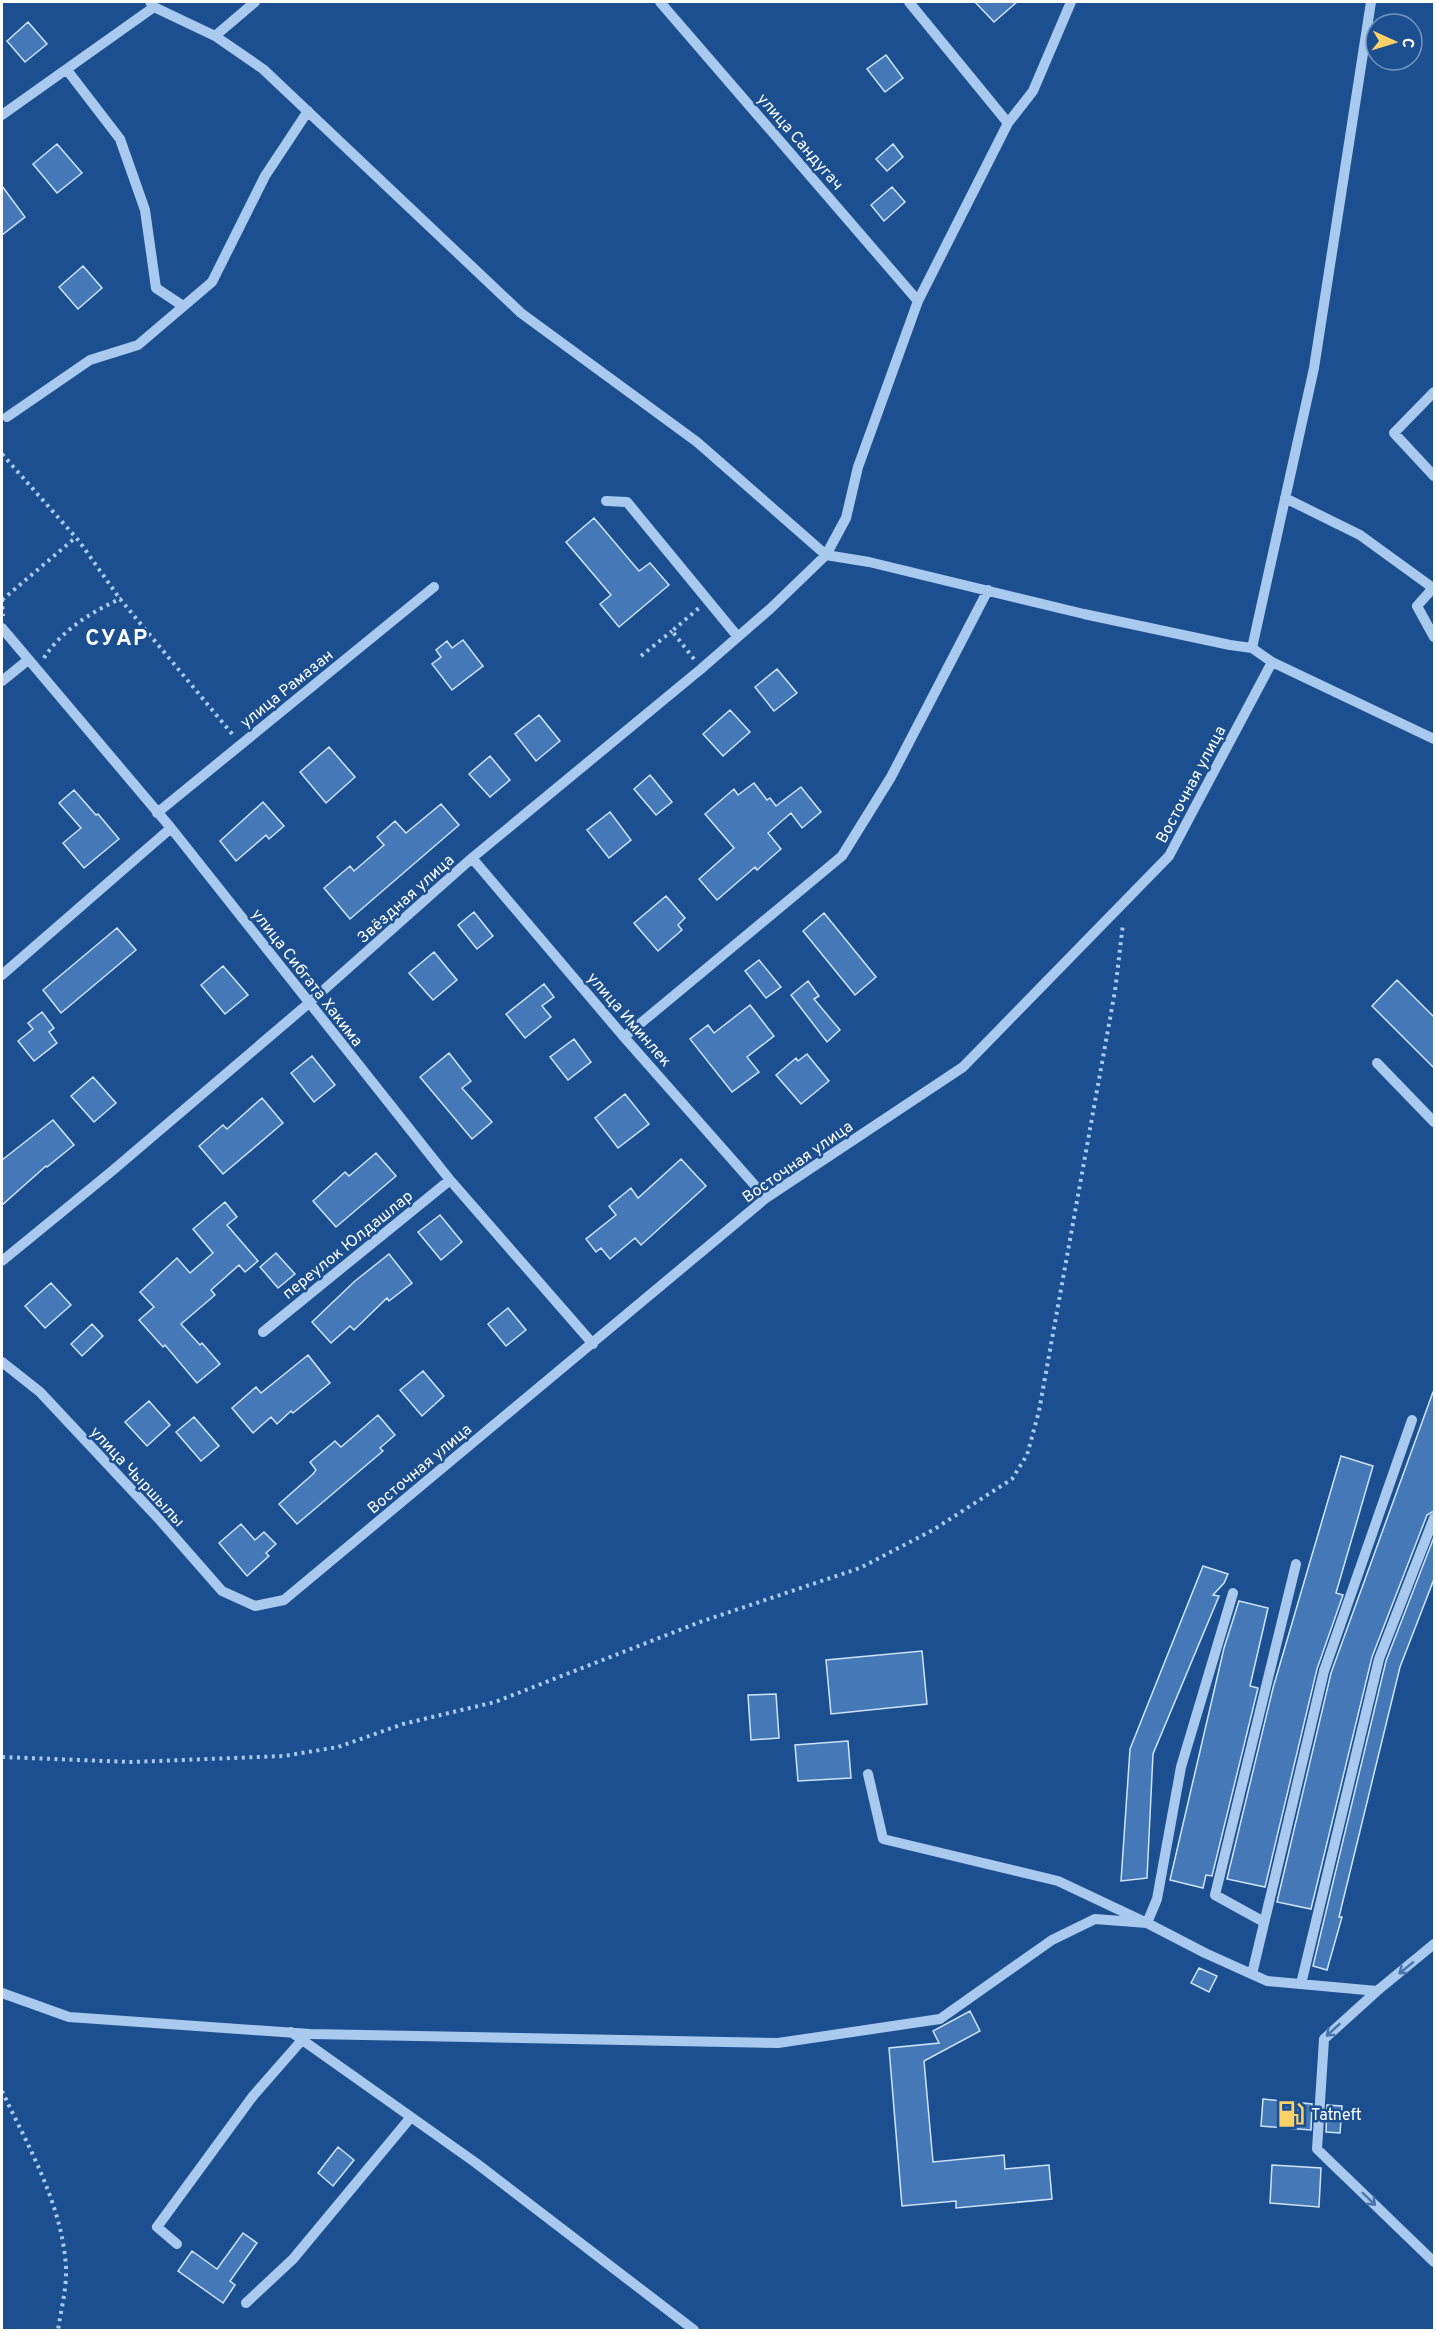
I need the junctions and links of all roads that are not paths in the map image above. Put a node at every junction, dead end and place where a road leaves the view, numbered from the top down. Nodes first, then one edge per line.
1 (255, 2) edge
2 (660, 2) edge
3 (909, 2) edge
4 (1071, 2) edge
5 (1371, 2) edge
6 (152, 4) edge
7 (215, 36) junction
8 (67, 70) junction
9 (308, 111) junction
10 (2, 115) edge
11 (1008, 123) junction
12 (918, 301) junction
13 (183, 306) junction
14 (1434, 392) edge
15 (7, 417) dead end
16 (1434, 476) edge
17 (1285, 498) junction
18 (606, 501) dead end
19 (826, 555) junction
20 (434, 587) dead end
21 (988, 590) junction
22 (2, 628) edge
23 (738, 637) junction
24 (1434, 637) edge
25 (1252, 648) junction
26 (28, 660) junction
27 (1272, 662) junction
28 (2, 681) edge
29 (1434, 739) edge
30 (157, 813) junction
31 (171, 828) junction
32 (472, 858) junction
33 (2, 975) edge
34 (309, 1003) junction
35 (624, 1037) junction
36 (1377, 1064) dead end
37 (1434, 1122) edge
38 (450, 1180) junction
39 (766, 1198) junction
40 (2, 1261) edge
41 (263, 1332) dead end
42 (593, 1344) junction
43 (2, 1362) edge
44 (1412, 1420) dead end
45 (1434, 1518) edge
46 (1296, 1564) dead end
47 (1233, 1593) dead end
48 (255, 1606) joint
49 (868, 1774) dead end
50 (1264, 1922) junction
51 (1148, 1923) junction
52 (1434, 1944) edge
53 (1252, 1974) junction
54 (1301, 1984) junction
55 (1377, 1991) junction
56 (2, 1993) edge
57 (291, 2032) junction
58 (302, 2040) junction
59 (411, 2117) junction
60 (177, 2244) dead end
61 (1434, 2262) edge
62 (246, 2303) dead end
63 (694, 2331) edge

1 - 7 street
2 - 12 street, улица Сандугач
3 - 11 street
4 - 11 street, Звёздная улица
5 - 17 street
6 - 7 street
6 - 8 street
7 - 9 street
8 - 10 street
8 - 13 street
9 - 13 street
9 - 19 street
11 - 12 street, Звёздная улица
12 - 19 street, Звёздная улица
13 - 15 street
14 - 16 street
17 - 24 street
17 - 25 street
18 - 23 street
19 - 21 street
19 - 23 street, Звёздная улица
20 - 30 street, улица Рамазан
21 - 25 street
21 - 35 street
22 - 26 street, улица Сибгата Хакима
23 - 32 street, Звёздная улица
25 - 27 street
26 - 28 street
26 - 30 street, улица Сибгата Хакима
27 - 29 street
27 - 39 street, Восточная улица
30 - 31 street, улица Сибгата Хакима
31 - 33 street
31 - 34 street, улица Сибгата Хакима
32 - 34 street, Звёздная улица
32 - 35 street, улица Иминлек
34 - 38 street, улица Сибгата Хакима
34 - 40 street, Звёздная улица
35 - 39 street, улица Иминлек
36 - 37 street
38 - 41 street, переулок Юлдашлар
38 - 42 street, улица Сибгата Хакима
39 - 42 street, Восточная улица
42 - 48 street, Восточная улица
43 - 48 street, улица Чыршылы
44 - 50 street
45 - 54 street
46 - 50 street
47 - 51 street
49 - 51 street
50 - 53 street
51 - 53 street
51 - 57 street
52 -> 55 street
53 - 54 street
54 - 55 street
55 -> 61 street
56 - 57 street
57 - 58 street
58 - 59 street
58 - 60 street
59 - 62 street
59 - 63 street

